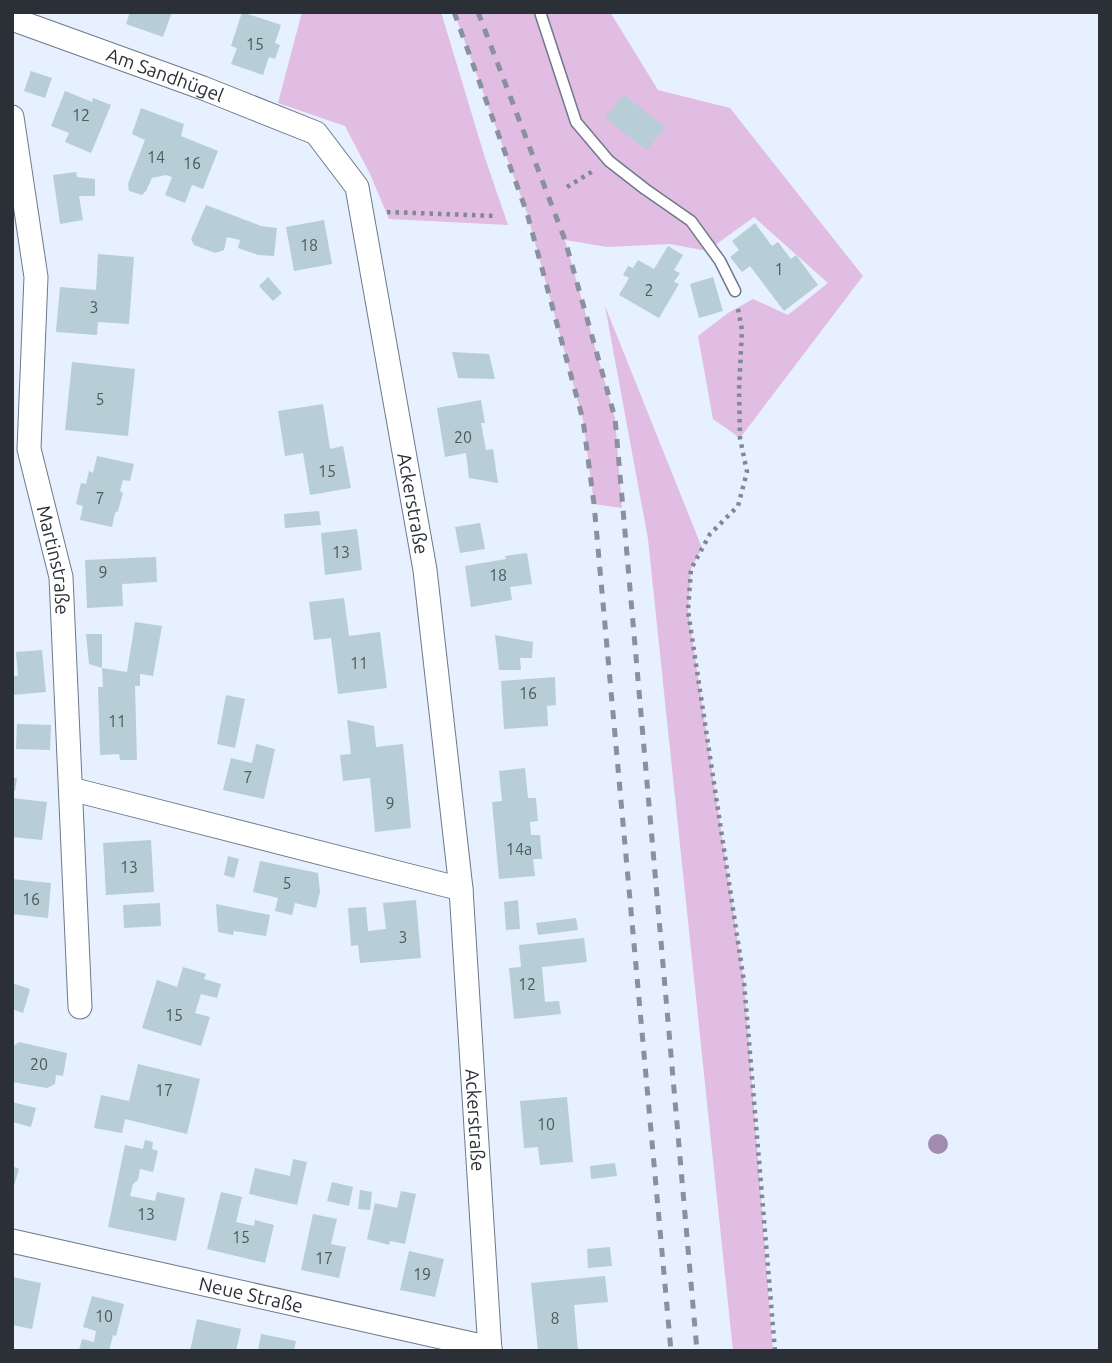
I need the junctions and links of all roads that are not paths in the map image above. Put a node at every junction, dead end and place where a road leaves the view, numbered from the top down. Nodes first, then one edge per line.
1 (540, 12) edge
2 (12, 19) edge
3 (12, 117) edge
4 (316, 133) joint
5 (735, 291) road end
6 (71, 789) junction
7 (461, 889) junction
8 (80, 1007) dead end
9 (12, 1241) edge
10 (490, 1350) edge

1 - 5 lane
2 - 4 street, Am Sandhügel
3 - 6 street, Martinstraße
4 - 7 street, Ackerstraße
6 - 7 street
6 - 8 street, Martinstraße
7 - 10 street, Ackerstraße
9 - 10 street, Neue Straße

